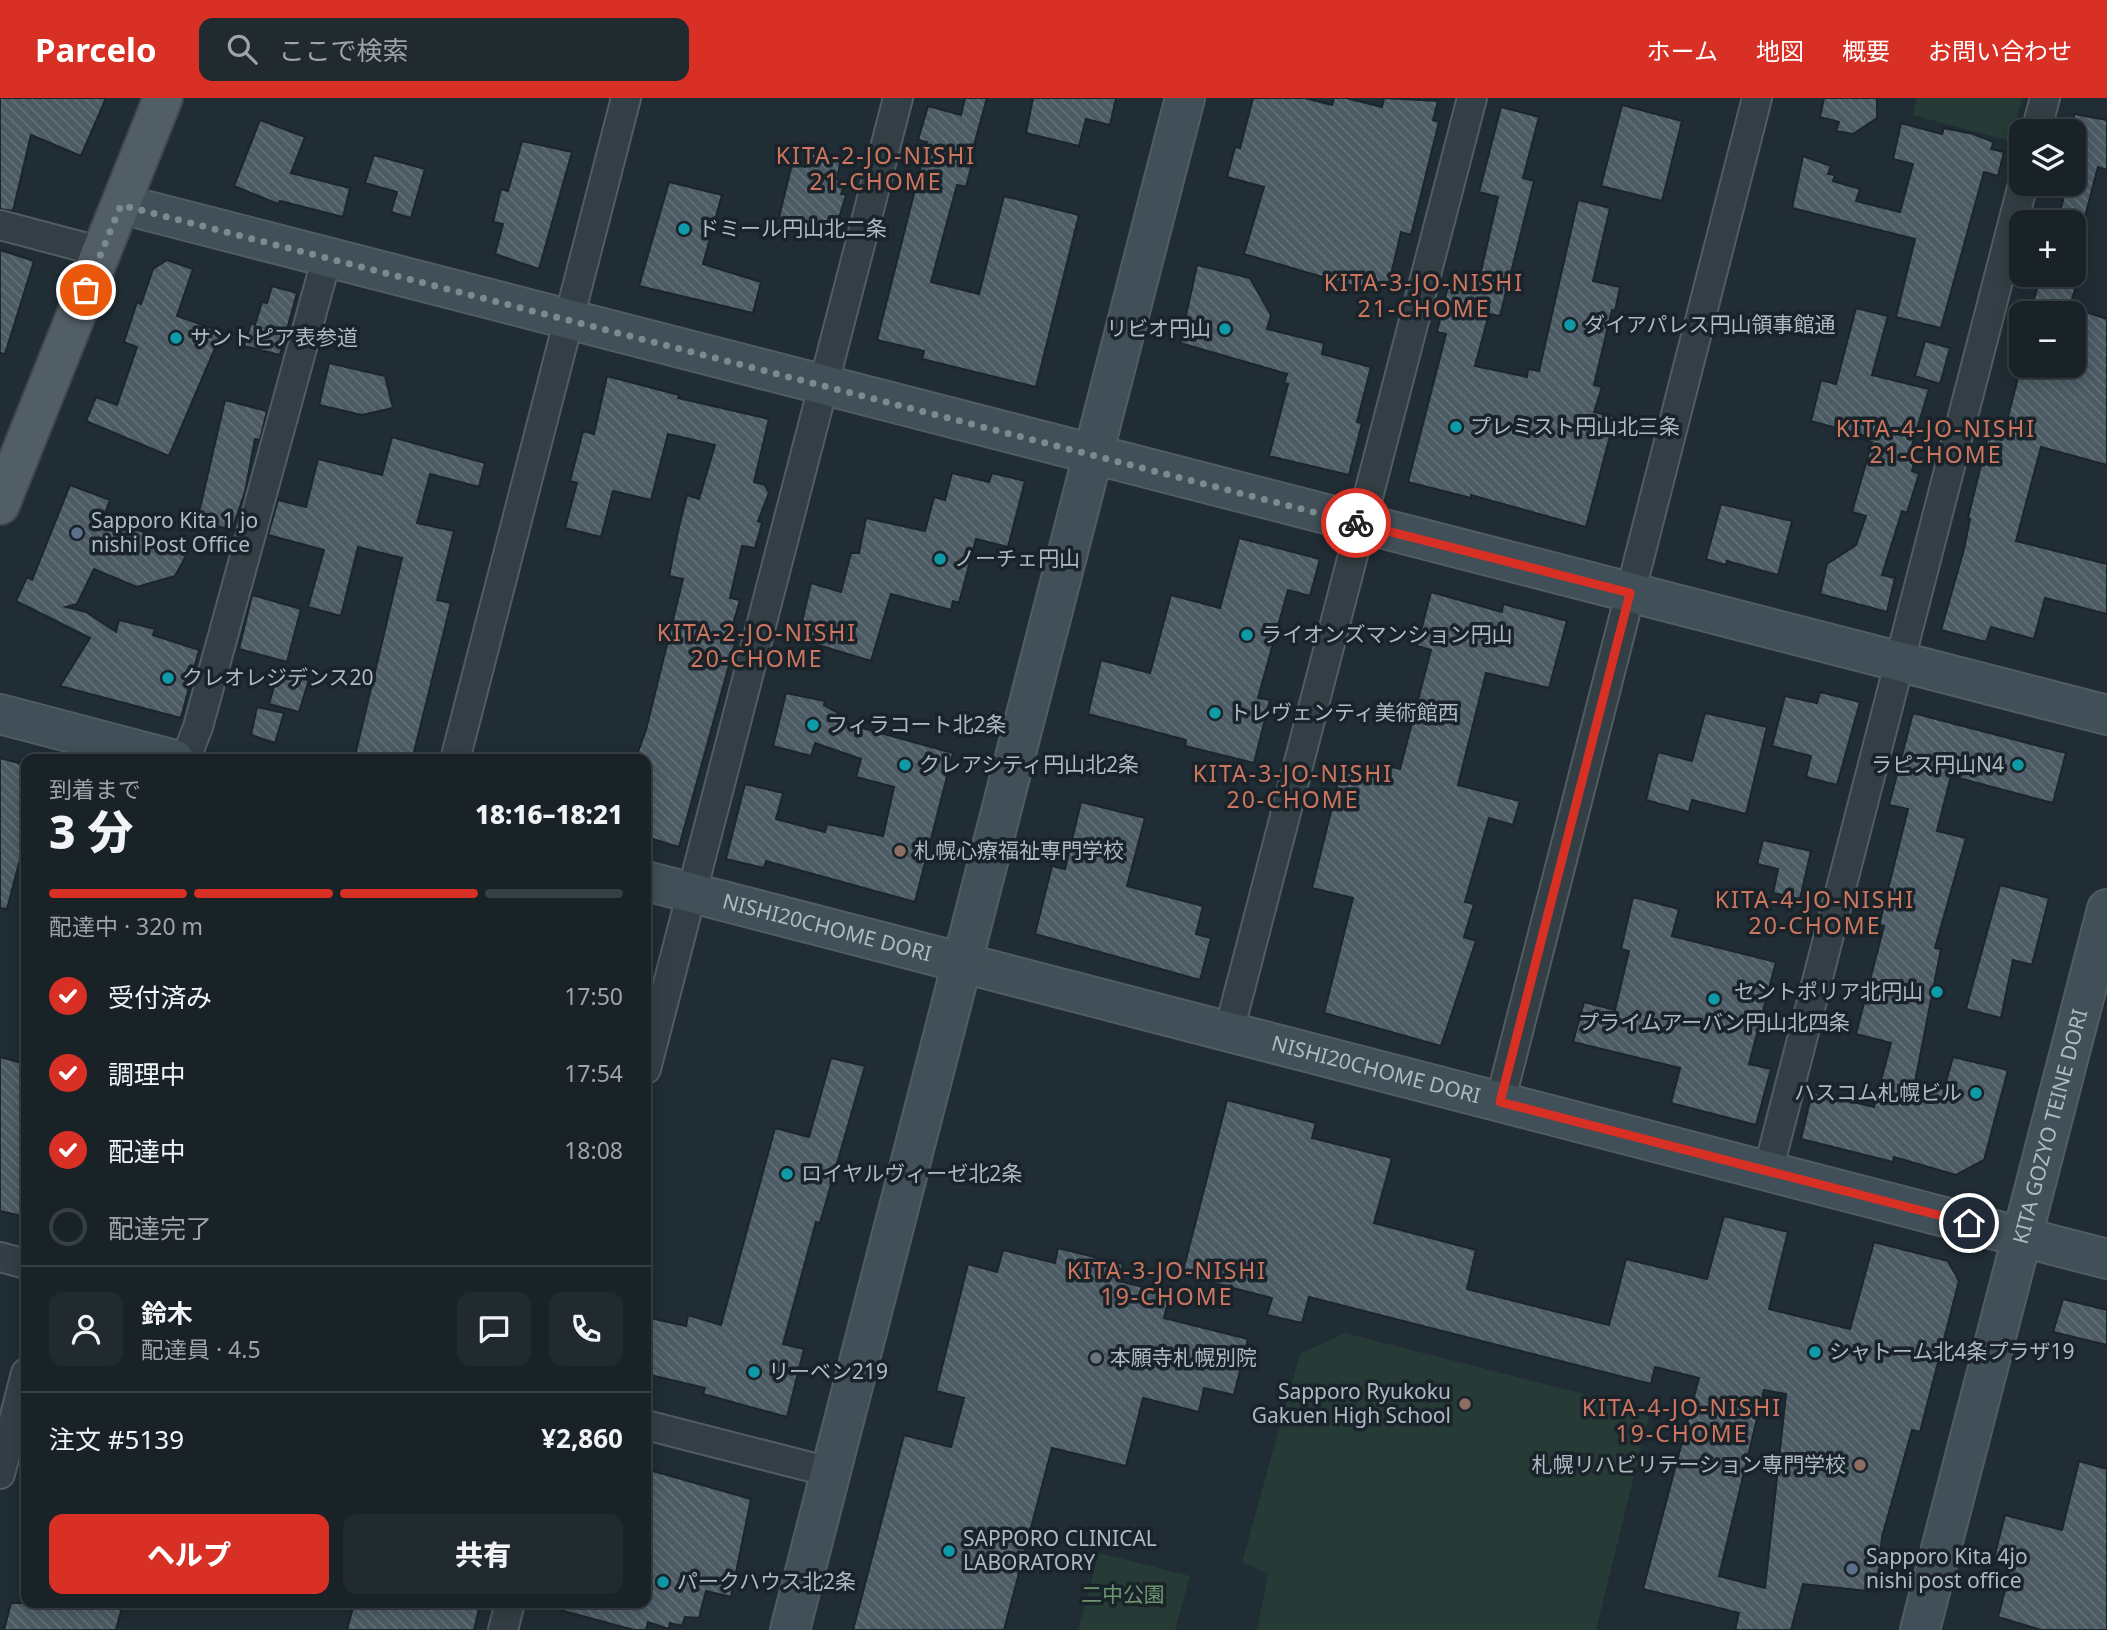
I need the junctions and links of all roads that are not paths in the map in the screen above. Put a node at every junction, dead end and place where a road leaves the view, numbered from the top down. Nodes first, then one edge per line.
1 (163, 98) edge
2 (626, 98) edge
3 (898, 98) edge
4 (1185, 98) edge
5 (1472, 98) edge
6 (1757, 98) edge
7 (2045, 98) edge
8 (2039, 119) edge
9 (2020, 196) edge
10 (121, 205) junction
11 (0, 225) edge
12 (102, 252) junction
13 (327, 257) junction
14 (568, 319) junction
15 (823, 385) junction
16 (1093, 455) junction
17 (0, 505) edge
18 (1361, 524) junction
19 (1630, 593) junction
20 (1900, 663) junction
21 (0, 714) edge
22 (2107, 715) edge
23 (152, 754) edge
24 (187, 754) edge
25 (457, 754) edge
26 (651, 882) edge
27 (690, 893) junction
28 (2107, 909) edge
29 (961, 962) junction
30 (1229, 1031) junction
31 (651, 1049) edge
32 (1500, 1102) junction
33 (1768, 1171) junction
34 (2020, 1237) junction
35 (0, 1257) edge
36 (2107, 1259) edge
37 (21, 1263) edge
38 (21, 1392) edge
39 (651, 1426) edge
40 (830, 1472) junction
41 (0, 1474) edge
42 (509, 1608) edge
43 (503, 1630) edge
44 (790, 1630) edge
45 (1920, 1630) edge

1 - 10 main road
2 - 14 street
3 - 15 street
4 - 16 street
5 - 18 street
6 - 19 street
7 - 8 street
9 - 20 street
10 - 12 main road
10 - 13 street
11 - 12 street
12 - 17 main road
13 - 14 street
13 - 24 street
14 - 15 street
14 - 25 street
15 - 16 street
15 - 27 street
16 - 18 street
16 - 29 street
18 - 19 street
18 - 30 street
19 - 20 street
19 - 32 street
20 - 22 street
20 - 33 street
21 - 23 street
26 - 27 street, NISHI20CHOME DORI
27 - 29 street, NISHI20CHOME DORI
27 - 31 street
28 - 34 street, KITA GOZYO TEINE DORI
29 - 30 street, NISHI20CHOME DORI
29 - 40 street
30 - 32 street, NISHI20CHOME DORI
32 - 33 street, NISHI20CHOME DORI
33 - 34 street, NISHI20CHOME DORI
34 - 36 street, NISHI20CHOME DORI
34 - 45 street, KITA GOZYO TEINE DORI
35 - 37 street
38 - 41 street
39 - 40 street
40 - 44 street
42 - 43 street

